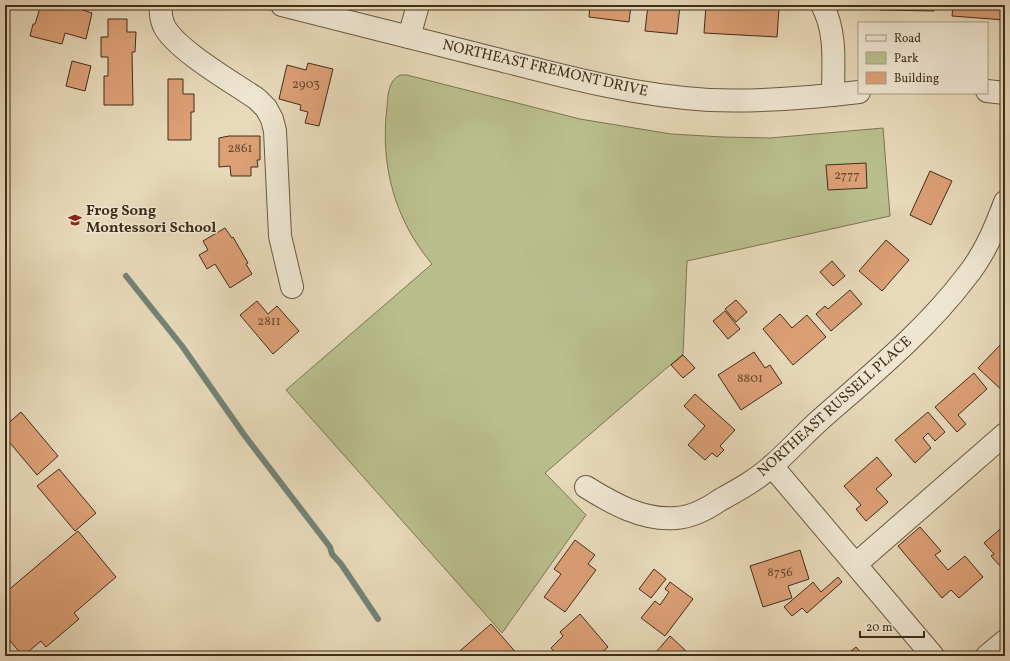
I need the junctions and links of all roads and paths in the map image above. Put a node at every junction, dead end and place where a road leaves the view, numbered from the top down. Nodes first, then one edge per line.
1 (161, 5) edge
2 (282, 5) edge
3 (418, 5) edge
4 (822, 5) edge
5 (409, 36) junction
6 (988, 91) edge
7 (858, 92) edge
8 (1005, 93) edge
9 (833, 95) junction
10 (1005, 202) edge
11 (292, 287) dead end
12 (1005, 434) edge
13 (772, 466) junction
14 (586, 487) dead end
15 (856, 564) junction
16 (1005, 640) edge
17 (933, 656) edge
18 (987, 656) edge

1 - 11 street
2 - 5 street, NORTHEAST FREMONT DRIVE
3 - 5 street
4 - 9 street
5 - 9 street, NORTHEAST FREMONT DRIVE
6 - 8 street
7 - 9 street, NORTHEAST FREMONT DRIVE
10 - 13 street, NORTHEAST RUSSELL PLACE
12 - 15 street
13 - 14 street, NORTHEAST RUSSELL PLACE
13 - 15 street
15 - 17 street
16 - 18 street

